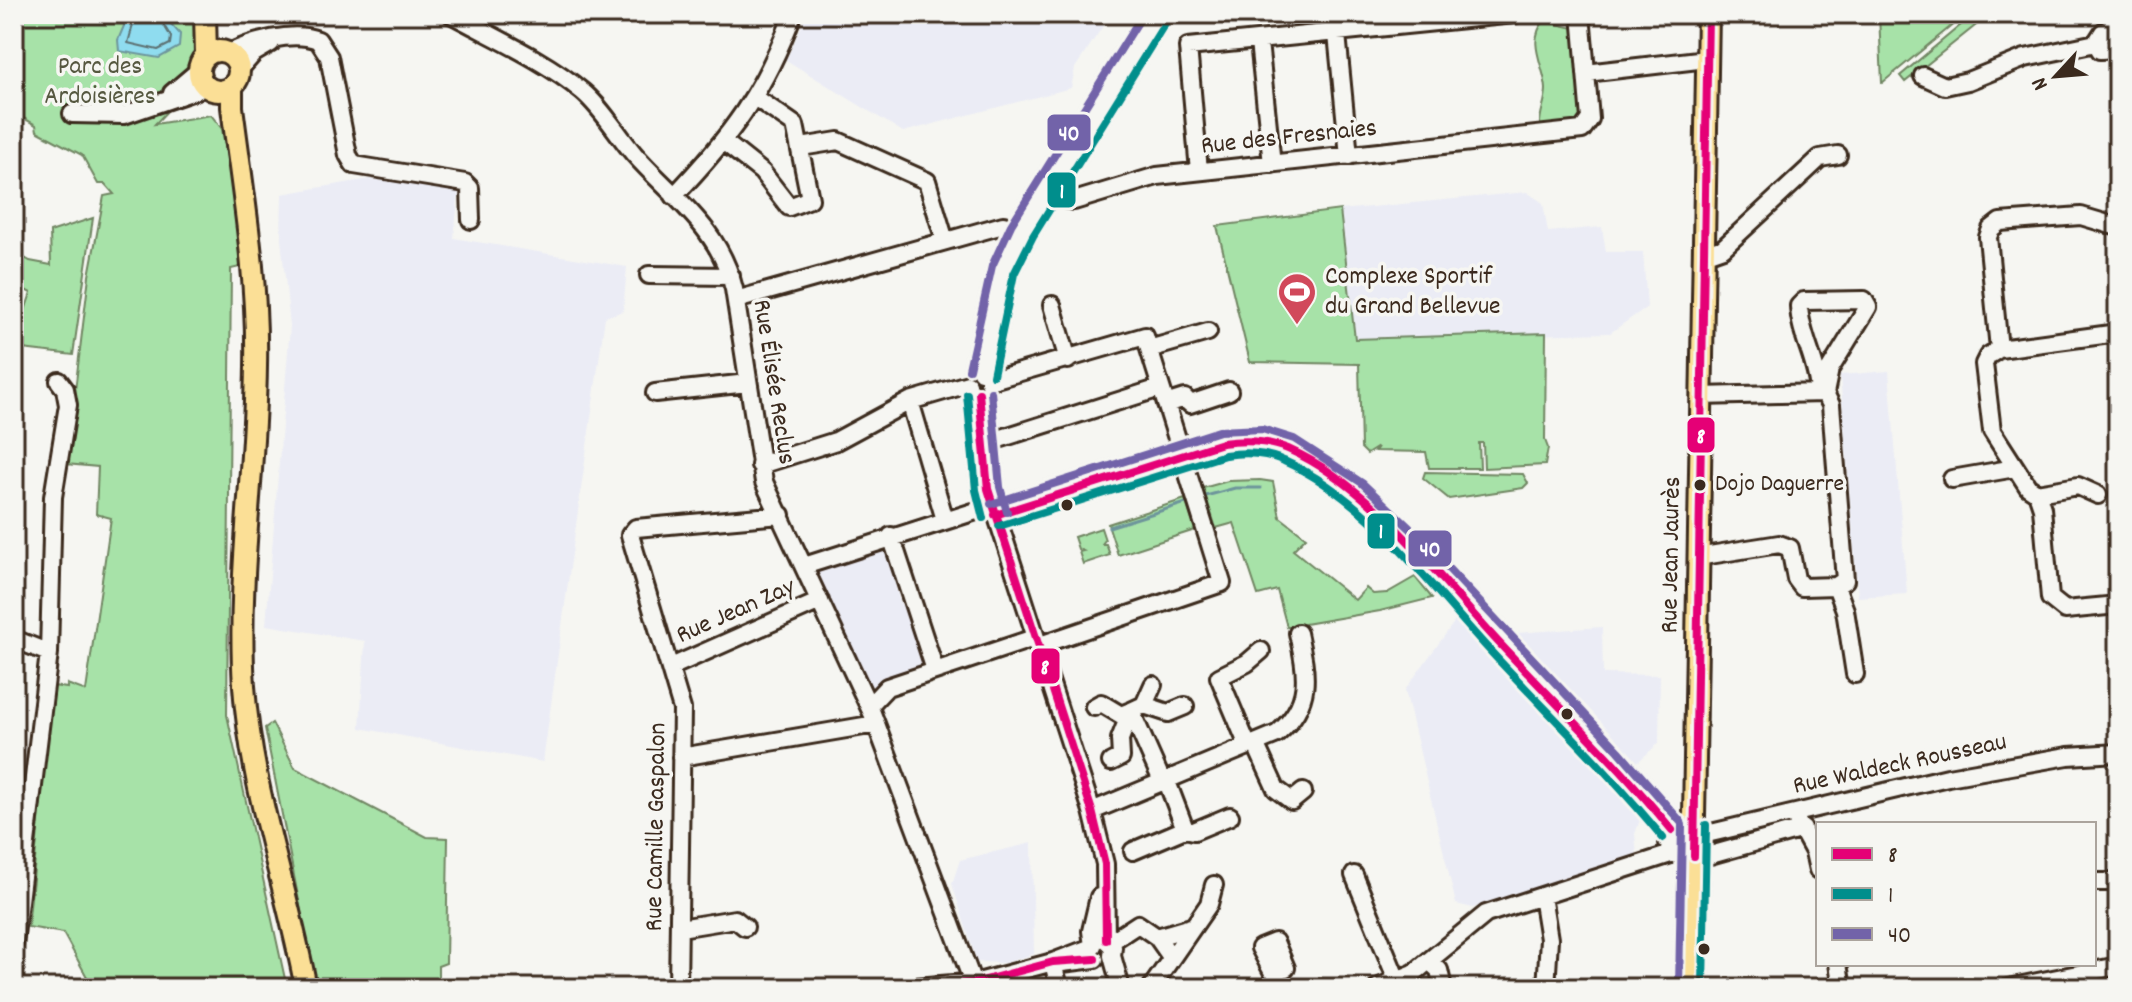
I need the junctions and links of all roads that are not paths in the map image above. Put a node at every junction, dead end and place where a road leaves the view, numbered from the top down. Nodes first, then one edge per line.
1 (207, 14) edge
2 (451, 14) edge
3 (793, 14) edge
4 (1157, 14) edge
5 (1515, 14) edge
6 (1581, 14) edge
7 (1589, 14) edge
8 (1708, 14) edge
9 (2118, 23) edge
10 (1337, 34) junction
11 (1259, 42) junction
12 (2096, 43) junction
13 (2118, 49) edge
14 (1707, 59) junction
15 (219, 70) junction
16 (1591, 72) junction
17 (1923, 76) dead end
18 (756, 98) junction
19 (72, 114) dead end
20 (723, 141) junction
21 (801, 147) junction
22 (1838, 155) dead end
23 (1349, 156) junction
24 (1272, 164) junction
25 (1199, 171) junction
26 (1048, 188) junction
27 (674, 196) junction
28 (471, 220) dead end
29 (2118, 227) edge
30 (1022, 230) junction
31 (945, 241) junction
32 (1703, 255) junction
33 (649, 275) dead end
34 (731, 276) junction
35 (736, 300) junction
36 (1052, 305) dead end
37 (1208, 332) dead end
38 (2118, 333) edge
39 (1149, 349) junction
40 (1999, 349) junction
41 (1068, 360) junction
42 (59, 381) dead end
43 (979, 382) junction
44 (748, 383) junction
45 (1229, 391) dead end
46 (1822, 392) junction
47 (655, 393) dead end
48 (1163, 396) junction
49 (1700, 396) junction
50 (910, 401) junction
51 (983, 444) junction
52 (1184, 456) junction
53 (760, 465) junction
54 (2015, 468) junction
55 (1952, 479) dead end
56 (2037, 493) junction
57 (2098, 495) dead end
58 (994, 511) junction
59 (781, 515) junction
60 (945, 520) junction
61 (891, 536) junction
62 (1697, 557) junction
63 (804, 566) junction
64 (1840, 580) junction
65 (820, 601) junction
66 (2118, 605) edge
67 (1298, 633) dead end
68 (14, 639) edge
69 (1036, 642) junction
70 (1261, 651) dead end
71 (49, 653) junction
72 (671, 667) junction
73 (935, 670) junction
74 (1855, 674) dead end
75 (1153, 685) dead end
76 (869, 706) junction
77 (1185, 706) dead end
78 (1094, 707) dead end
79 (1137, 708) junction
80 (1164, 712) junction
81 (876, 724) junction
82 (1172, 729) dead end
83 (1252, 745) junction
84 (2118, 753) edge
85 (681, 757) junction
86 (1111, 762) dead end
87 (1164, 780) junction
88 (1303, 792) dead end
89 (1092, 811) junction
90 (1791, 812) junction
91 (1230, 816) dead end
92 (1185, 829) junction
93 (1803, 829) junction
94 (1672, 830) junction
95 (1690, 845) junction
96 (1133, 851) dead end
97 (1816, 865) edge
98 (1354, 875) dead end
99 (2096, 882) edge
100 (2118, 882) edge
101 (1214, 885) dead end
102 (1542, 896) junction
103 (745, 927) dead end
104 (1191, 927) junction
105 (680, 928) junction
106 (1157, 937) junction
107 (14, 943) edge
108 (1101, 950) junction
109 (1171, 957) junction
110 (1053, 962) junction
111 (1430, 962) junction
112 (1838, 966) edge
113 (2091, 966) edge
114 (2118, 966) edge
115 (1397, 980) junction
116 (2036, 984) edge
117 (974, 986) edge
118 (306, 988) edge
119 (678, 988) edge
120 (903, 988) edge
121 (1059, 988) edge
122 (1112, 988) edge
123 (1121, 988) edge
124 (1151, 988) edge
125 (1377, 988) edge
126 (1443, 988) edge
127 (1546, 988) edge
128 (1691, 988) edge
129 (1842, 988) edge
130 (2008, 988) edge

1 - 15 main road
2 - 27 street, Rue Élisée Reclus
3 - 18 street
4 - 26 street
5 - 10 street
6 - 16 street
7 - 16 street
8 - 14 main road, Rue Jean Jaurès
9 - 12 street
10 - 11 street
10 - 23 street
11 - 24 street
11 - 25 street
12 - 13 street
12 - 17 street
14 - 16 street
14 - 32 main road, Rue Jean Jaurès
15 - 19 street
15 - 28 street
15 - 118 main road
16 - 23 street, Rue des Fresnaies
18 - 20 street
18 - 21 street
20 - 21 street
20 - 27 street
21 - 31 street
22 - 32 street
23 - 24 street, Rue des Fresnaies
24 - 25 street, Rue des Fresnaies
25 - 26 street, Rue des Fresnaies
26 - 30 street
27 - 34 street, Rue Élisée Reclus
29 - 40 street
30 - 31 street
30 - 43 street
31 - 35 street
32 - 49 main road, Rue Jean Jaurès
33 - 34 street
34 - 35 street, Rue Élisée Reclus
35 - 44 street, Rue Élisée Reclus
36 - 41 street
37 - 39 street
38 - 40 street
39 - 41 street
39 - 48 street
40 - 54 street
41 - 43 street
42 - 71 street
43 - 50 street
43 - 51 street
44 - 47 street
44 - 53 street, Rue Élisée Reclus
45 - 48 street
46 - 46 street
46 - 49 street
46 - 64 street
48 - 51 street
48 - 52 street
49 - 62 main road, Rue Jean Jaurès
50 - 53 street
50 - 60 street
51 - 58 street
52 - 58 street
52 - 69 street
52 - 94 street
53 - 59 street, Rue Élisée Reclus
54 - 55 street
54 - 56 street
56 - 57 street
56 - 66 street
58 - 60 street
58 - 69 street
59 - 63 street, Rue Élisée Reclus
59 - 72 street, Rue Camille Gaspalon
60 - 61 street
61 - 63 street
61 - 73 street
62 - 64 street
62 - 95 main road, Rue Jean Jaurès
63 - 65 street, Rue Élisée Reclus
64 - 74 street
65 - 72 street, Rue Jean Zay
65 - 76 street, Rue Élisée Reclus
67 - 83 street
68 - 71 street
69 - 73 street
69 - 89 street
70 - 83 street
71 - 107 street
72 - 85 street, Rue Camille Gaspalon
73 - 76 street
75 - 79 street
76 - 81 street, Rue Élisée Reclus
77 - 80 street
78 - 79 street
79 - 80 street
79 - 86 street
79 - 87 street
80 - 82 street
81 - 85 street
81 - 117 street, Rue Élisée Reclus
83 - 87 street
83 - 88 street
84 - 90 street, Rue Waldeck Rousseau
85 - 105 street, Rue Camille Gaspalon
87 - 89 street
87 - 92 street
89 - 108 street
90 - 93 street
90 - 95 street, Rue Waldeck Rousseau
91 - 92 street
92 - 96 street
93 - 95 street
93 - 97 street
94 - 95 street
94 - 95 street
95 - 102 street
95 - 128 main road, Rue Jean Jaurès
98 - 115 street
99 - 100 street
101 - 104 street
102 - 111 street
102 - 127 street
103 - 105 street
104 - 106 street
104 - 109 street
105 - 119 street, Rue Camille Gaspalon
106 - 108 street
106 - 109 street
108 - 110 street
108 - 122 street
108 - 123 street
109 - 124 street
110 - 117 street
110 - 121 street
111 - 115 street
111 - 126 street
112 - 129 street
113 - 114 street
113 - 116 street
115 - 125 street
116 - 130 street
117 - 120 street

